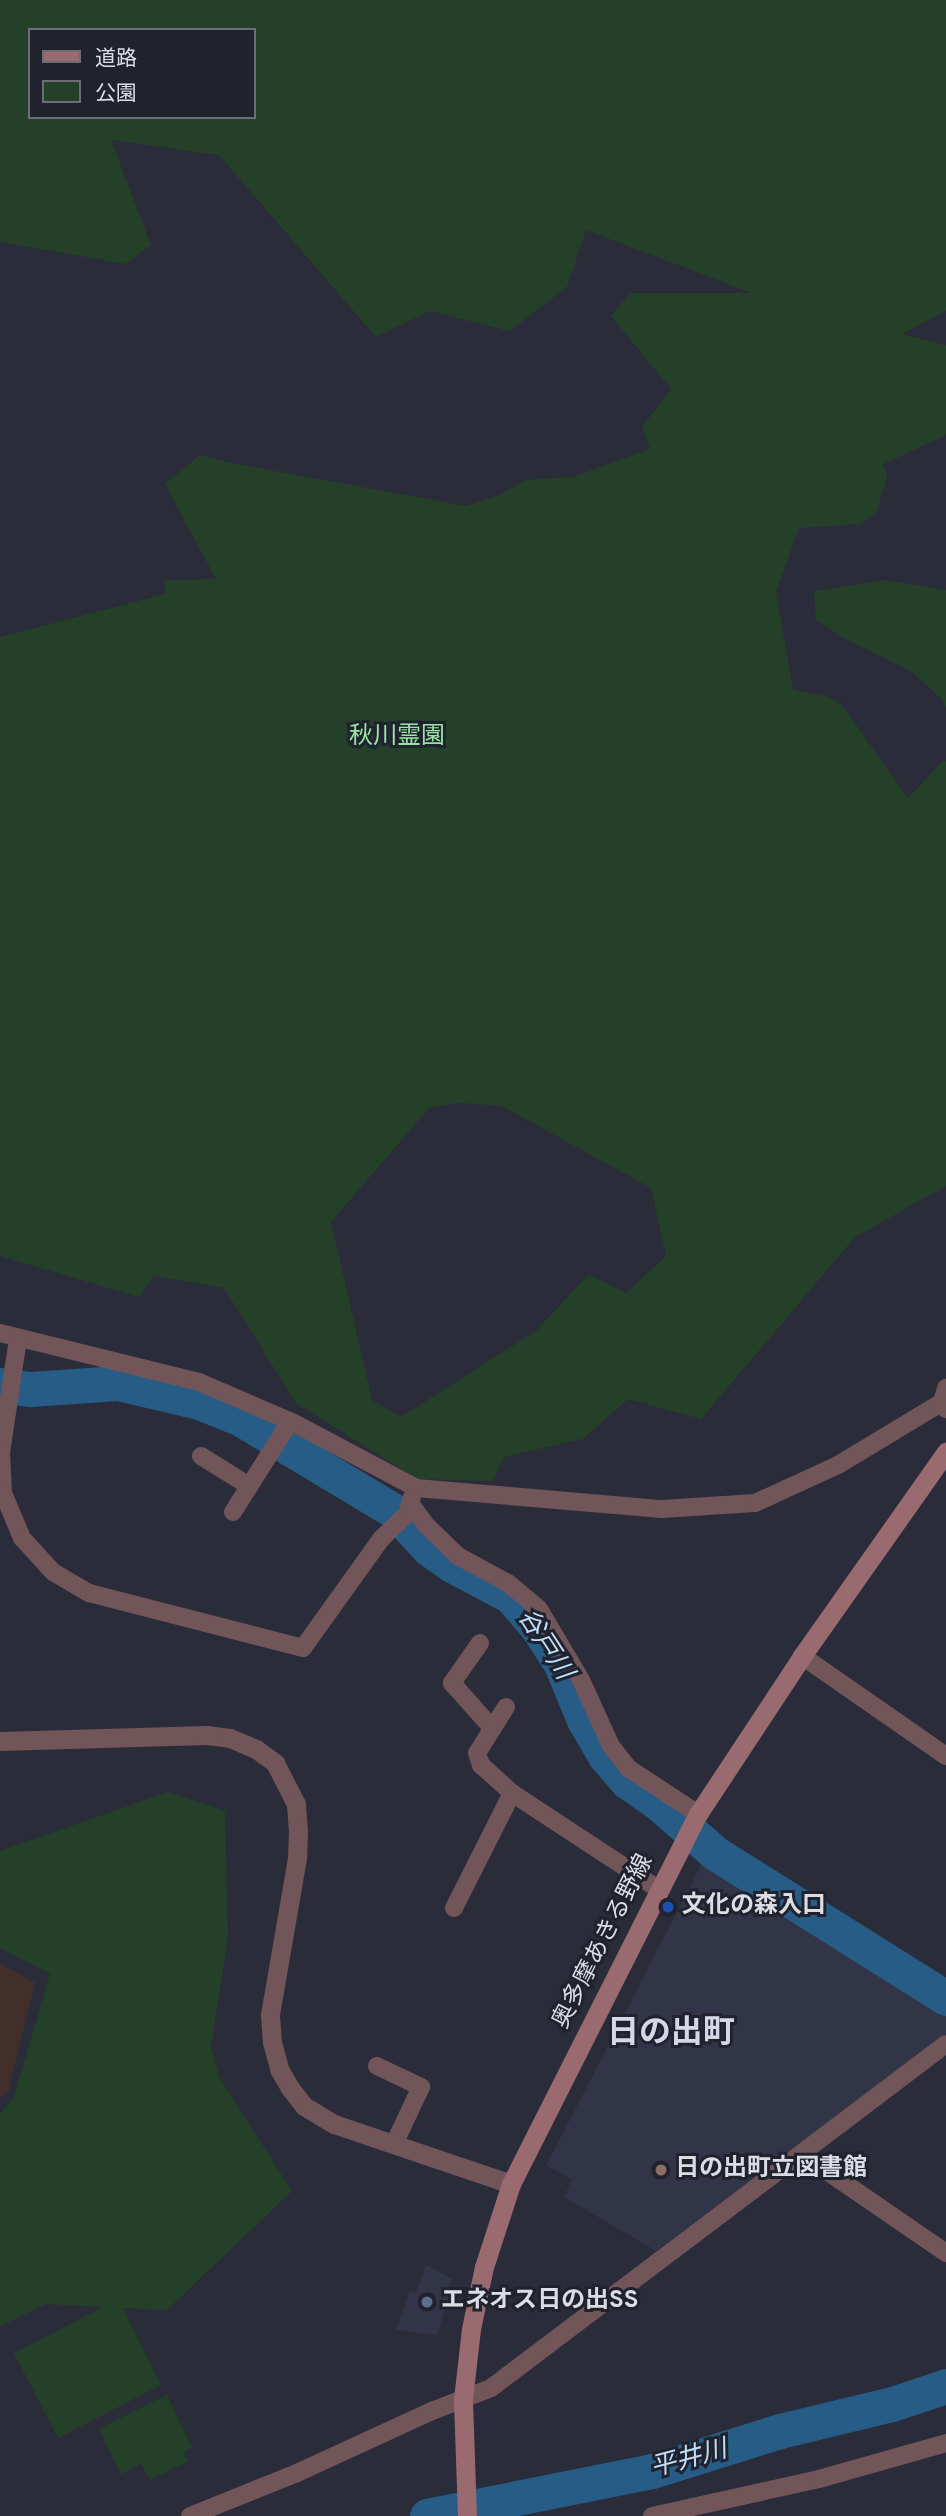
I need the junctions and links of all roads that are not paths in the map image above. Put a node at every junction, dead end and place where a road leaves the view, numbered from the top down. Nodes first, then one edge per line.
1 (0, 1333) edge
2 (18, 1339) junction
3 (944, 1401) edge
4 (287, 1428) junction
5 (946, 1452) edge
6 (201, 1456) dead end
7 (249, 1486) junction
8 (413, 1495) junction
9 (233, 1512) dead end
10 (480, 1643) dead end
11 (802, 1656) junction
12 (506, 1707) dead end
13 (492, 1728) junction
14 (0, 1741) edge
15 (946, 1756) edge
16 (512, 1793) junction
17 (698, 1814) junction
18 (658, 1889) junction
19 (454, 1908) dead end
20 (946, 2044) edge
21 (377, 2066) dead end
22 (394, 2144) junction
23 (802, 2154) junction
24 (512, 2184) junction
25 (946, 2253) edge
26 (463, 2399) junction
27 (946, 2443) edge
28 (190, 2516) edge
29 (467, 2516) edge
30 (652, 2516) edge

1 - 2 street
2 - 4 street
2 - 8 street
3 - 8 street
4 - 7 street
4 - 8 street
5 - 11 main road, 奥多摩あきる野線
6 - 7 street
7 - 9 street
8 - 17 street
10 - 13 street
11 - 15 street
11 - 17 main road, 奥多摩あきる野線
12 - 13 street
13 - 16 street
14 - 22 street
16 - 18 street
16 - 19 street
17 - 18 main road, 奥多摩あきる野線
18 - 24 main road, 奥多摩あきる野線
20 - 23 street
21 - 22 street
22 - 24 street
23 - 25 street
23 - 26 street
24 - 26 main road, 奥多摩あきる野線
26 - 28 street
26 - 29 main road, 奥多摩あきる野線
27 - 30 street

